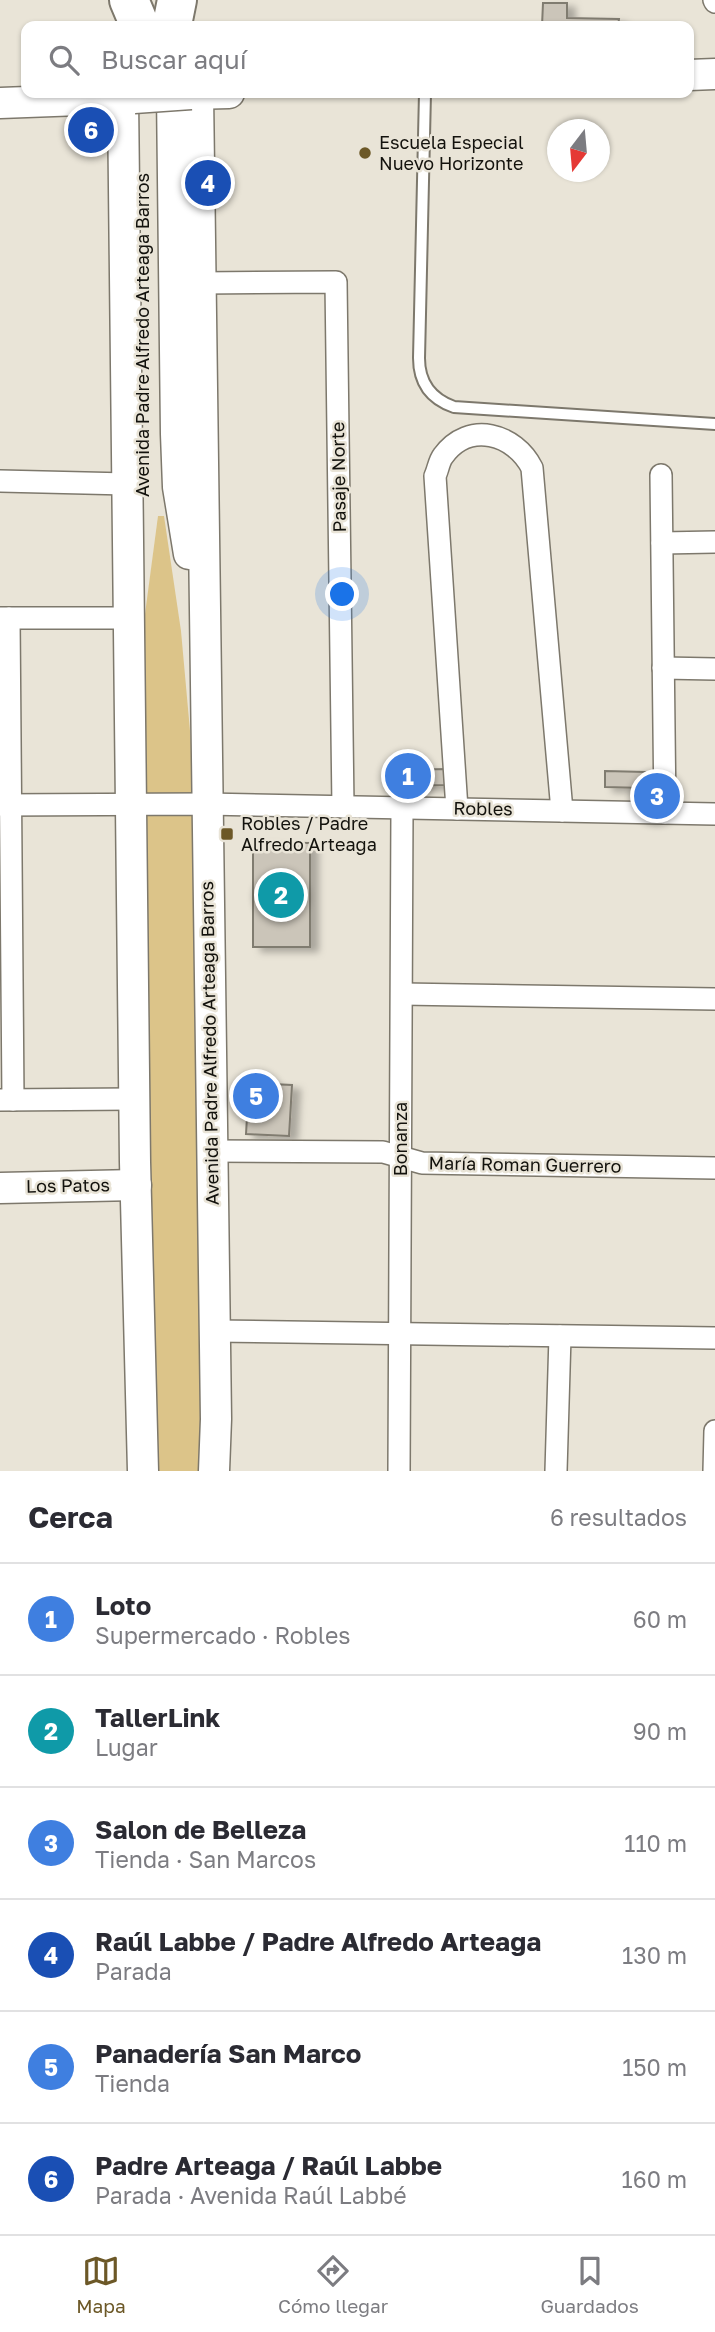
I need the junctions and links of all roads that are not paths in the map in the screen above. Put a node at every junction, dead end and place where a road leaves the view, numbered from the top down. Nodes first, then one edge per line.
1 (129, 0) edge
2 (142, 0) edge
3 (162, 17) edge
4 (715, 74) edge
5 (694, 75) edge
6 (95, 98) edge
7 (133, 98) edge
8 (133, 98) edge
9 (187, 98) edge
10 (187, 98) edge
11 (425, 98) edge
12 (0, 103) edge
13 (200, 283) junction
14 (715, 424) edge
15 (662, 475) dead end
16 (0, 481) edge
17 (127, 484) junction
18 (662, 542) junction
19 (715, 542) edge
20 (204, 616) junction
21 (4, 618) edge
22 (130, 618) junction
23 (663, 668) junction
24 (715, 669) edge
25 (132, 804) junction
26 (206, 804) junction
27 (5, 805) edge
28 (343, 807) junction
29 (402, 808) junction
30 (457, 809) junction
31 (562, 811) junction
32 (665, 813) junction
33 (715, 814) edge
34 (402, 994) junction
35 (715, 999) edge
36 (135, 1099) junction
37 (6, 1100) edge
38 (211, 1151) junction
39 (401, 1157) junction
40 (715, 1168) edge
41 (136, 1185) junction
42 (0, 1188) edge
43 (215, 1331) junction
44 (400, 1334) junction
45 (560, 1336) junction
46 (715, 1338) edge
47 (715, 1431) edge
48 (143, 1471) edge
49 (214, 1471) edge
50 (399, 1471) edge
51 (556, 1471) edge
52 (714, 1471) edge

1 - 3 highway
2 - 3 main road
4 - 5 main road
6 - 12 main road
7 - 17 main road, Avenida Padre Alfredo Arteaga Barros
8 - 22 main road, Avenida Padre Alfredo Arteaga Barros
9 - 13 main road, Avenida Padre Alfredo Arteaga Barros
10 - 20 main road, Avenida Padre Alfredo Arteaga Barros
11 - 14 lane
13 - 20 main road, Avenida Padre Alfredo Arteaga Barros
13 - 28 street, Pasaje Norte
15 - 18 street
16 - 17 street
17 - 22 main road, Avenida Padre Alfredo Arteaga Barros
18 - 19 street
18 - 23 street
20 - 26 main road, Avenida Padre Alfredo Arteaga Barros
21 - 22 street
21 - 27 street
22 - 25 main road, Avenida Padre Alfredo Arteaga Barros
23 - 24 street
23 - 32 street
25 - 26 street, Robles
25 - 27 street, Robles
25 - 36 main road, Avenida Padre Alfredo Arteaga Barros
26 - 28 street, Robles
26 - 38 main road, Avenida Padre Alfredo Arteaga Barros
27 - 37 street
28 - 29 street, Robles
29 - 30 street, Robles
29 - 34 street, Bonanza
30 - 31 street, Robles
30 - 31 street
31 - 32 street, Robles
32 - 33 street, Robles
34 - 35 street
34 - 39 street, Bonanza
36 - 37 street
36 - 41 main road, Avenida Padre Alfredo Arteaga Barros
38 - 39 street, María Roman Guerrero
38 - 43 main road, Avenida Padre Alfredo Arteaga Barros
39 - 40 street, María Roman Guerrero
39 - 44 street, Bonanza
41 - 42 main road, Los Patos
41 - 48 main road, Avenida Padre Alfredo Arteaga Barros
43 - 44 street
43 - 49 main road, Avenida Padre Alfredo Arteaga Barros
44 - 45 street
44 - 50 street, Bonanza
45 - 46 street
45 - 51 street
47 - 52 street

